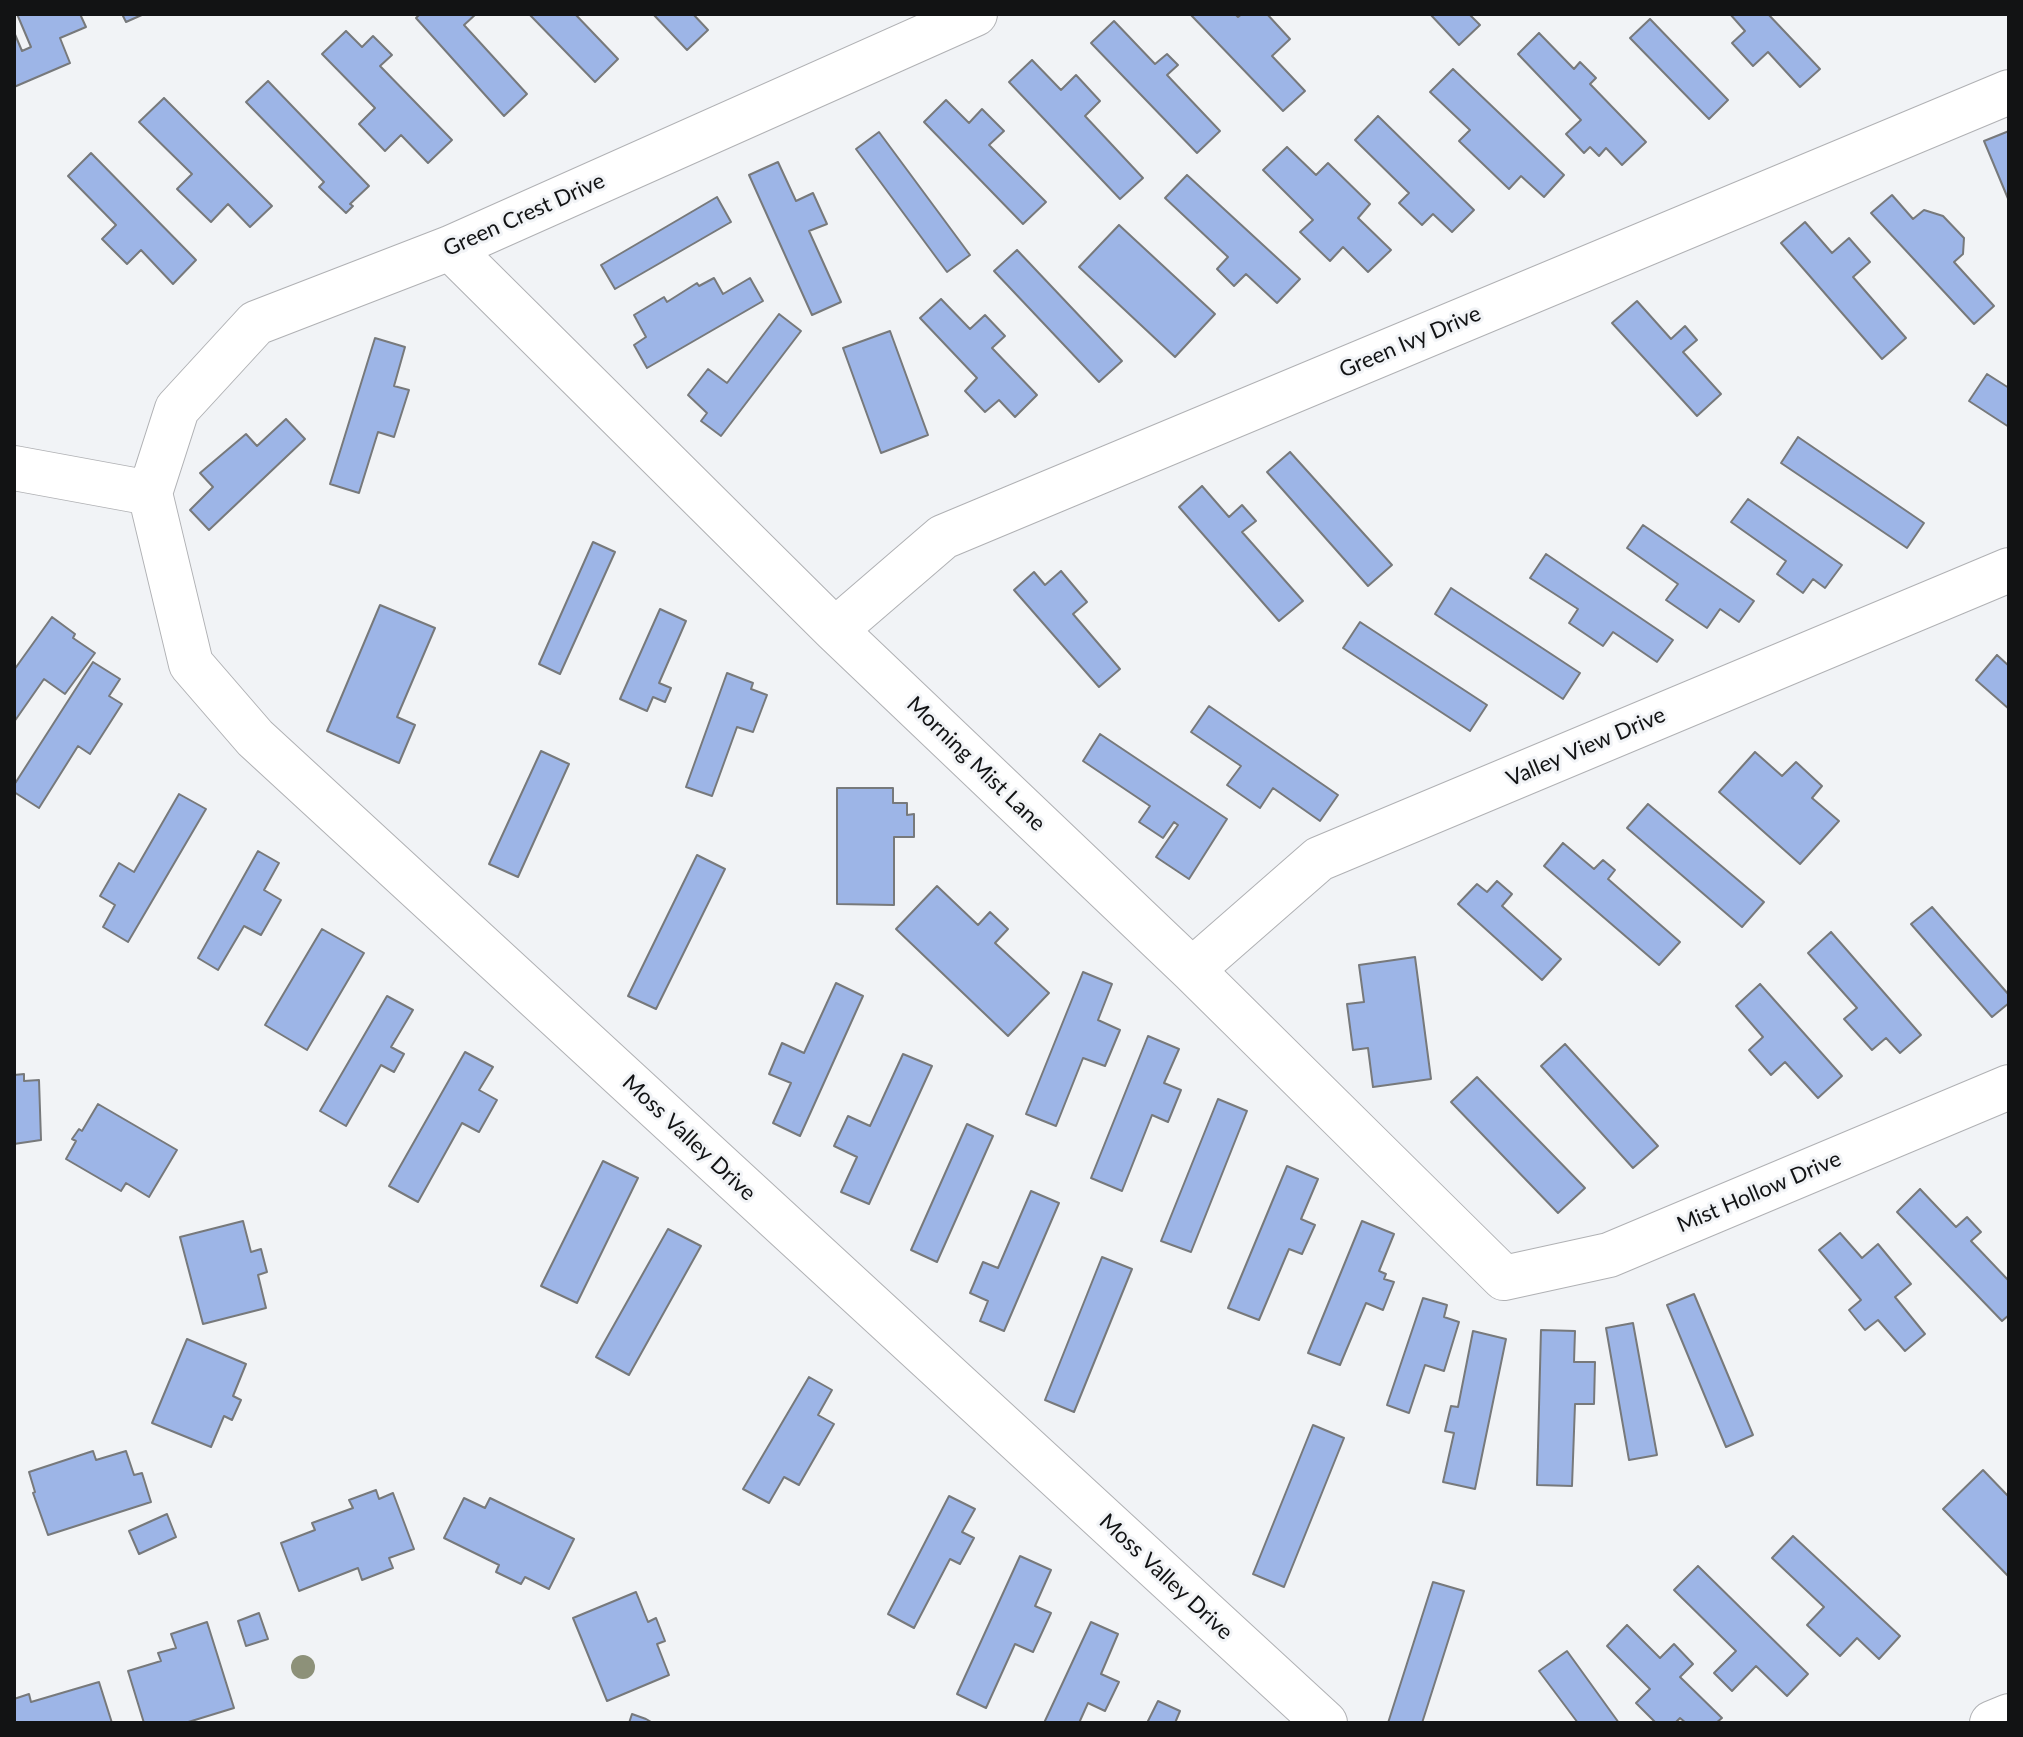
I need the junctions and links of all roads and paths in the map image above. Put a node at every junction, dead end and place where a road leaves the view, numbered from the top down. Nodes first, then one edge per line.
1 (975, 14) edge
2 (2009, 92) edge
3 (450, 248) junction
4 (14, 468) edge
5 (150, 493) junction
6 (2009, 570) edge
7 (835, 630) junction
8 (1192, 970) junction
9 (2009, 1087) edge
10 (1504, 1278) joint
11 (2009, 1716) edge
12 (1325, 1723) edge
13 (1992, 1723) edge

1 - 3 street, Green Crest Drive
2 - 7 street, Green Ivy Drive
3 - 5 street, Green Crest Drive
3 - 7 street, Morning Mist Lane
4 - 5 street
5 - 12 street, Moss Valley Drive
6 - 8 street, Valley View Drive
7 - 8 street, Morning Mist Lane
8 - 10 street, Morning Mist Lane
9 - 10 street, Mist Hollow Drive
11 - 13 street

